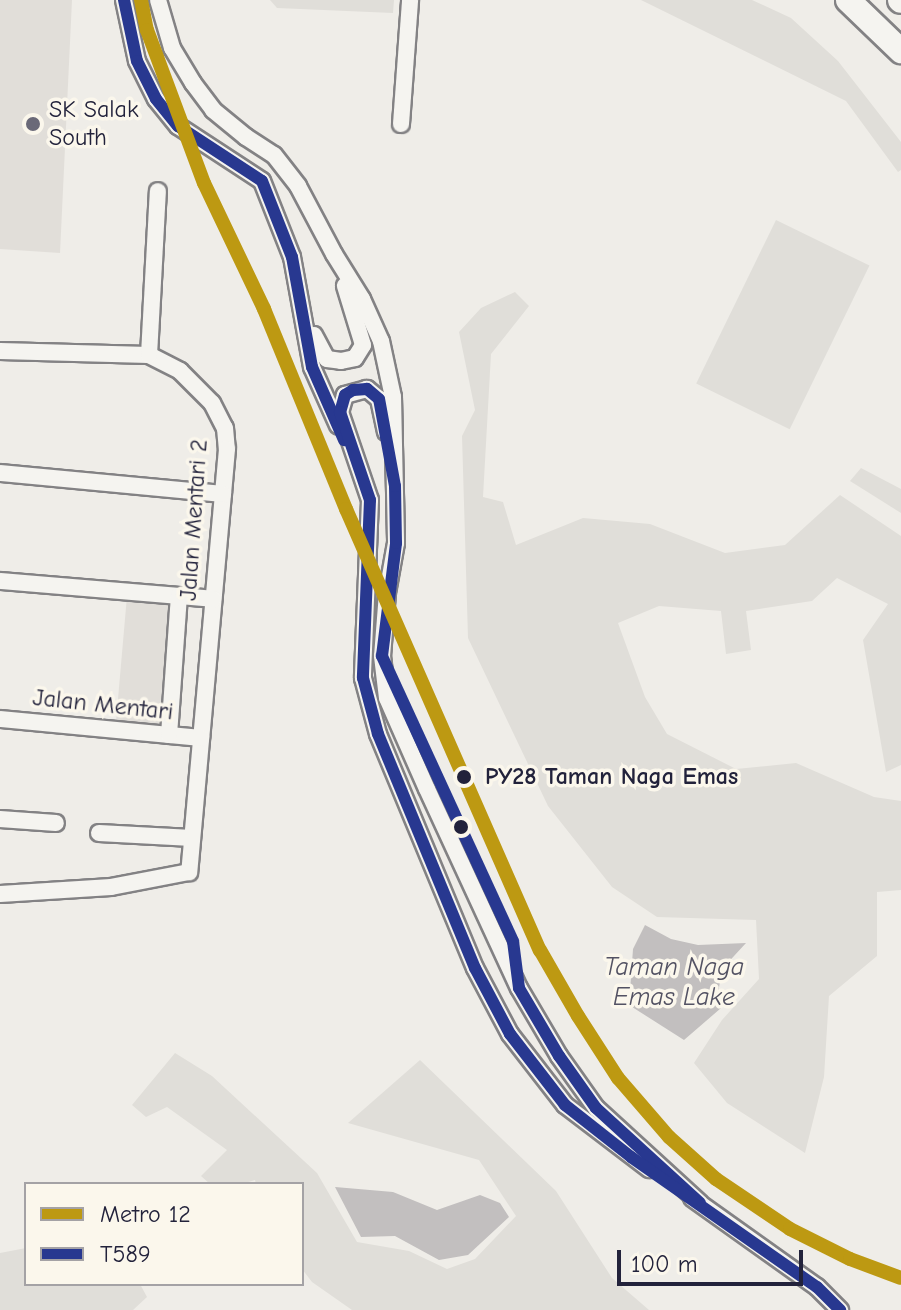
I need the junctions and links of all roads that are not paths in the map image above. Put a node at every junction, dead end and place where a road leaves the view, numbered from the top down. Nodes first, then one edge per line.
1 (124, 0) edge
2 (158, 0) edge
3 (410, 0) edge
4 (848, 0) edge
5 (901, 51) edge
6 (401, 124) dead end
7 (158, 191) dead end
8 (334, 254) junction
9 (301, 295) junction
10 (0, 351) edge
11 (149, 355) junction
12 (0, 473) edge
13 (395, 486) junction
14 (223, 494) junction
15 (370, 500) junction
16 (0, 581) edge
17 (179, 596) junction
18 (213, 599) junction
19 (0, 719) edge
20 (169, 735) junction
21 (201, 738) junction
22 (0, 819) edge
23 (56, 823) dead end
24 (99, 833) dead end
25 (192, 838) junction
26 (0, 894) edge
27 (700, 1203) junction
28 (840, 1310) edge

1 - 9 street
2 - 8 street
3 - 6 street
4 - 5 highway
7 - 11 street
8 - 9 street
8 - 13 street
9 - 15 street
10 - 11 street, Jalan Mentari 2
11 - 14 street, Jalan Mentari 2
12 - 14 street
13 - 15 street
13 - 27 street
14 - 18 street, Jalan Mentari 2
15 - 27 street
16 - 17 street
17 - 18 street
17 - 20 street
18 - 21 street, Jalan Mentari 2
19 - 20 street, Jalan Mentari
20 - 21 street, Jalan Mentari
21 - 25 street, Jalan Mentari 2
22 - 23 street
24 - 25 street
25 - 26 street, Jalan Mentari 2
27 - 28 street

